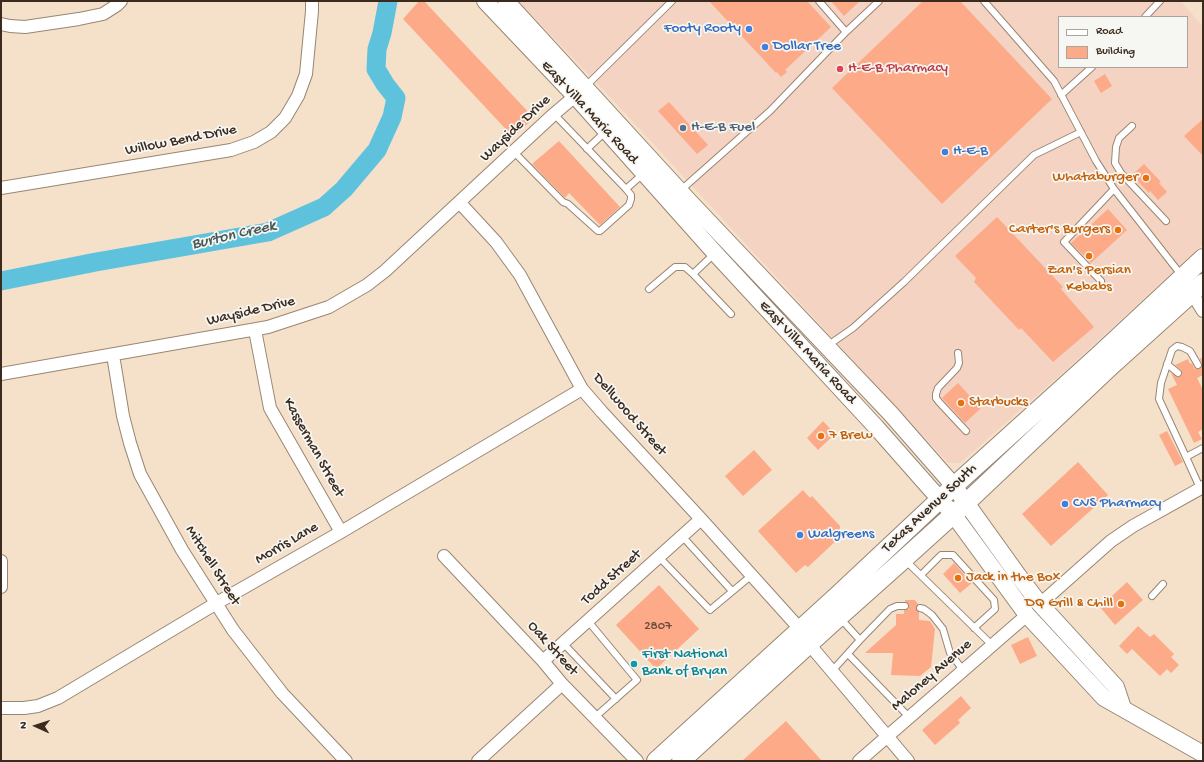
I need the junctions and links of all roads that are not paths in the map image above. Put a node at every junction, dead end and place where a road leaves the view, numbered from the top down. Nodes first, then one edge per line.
1 (121, 1) edge
2 (312, 1) edge
3 (485, 1) edge
4 (506, 1) edge
5 (672, 1) edge
6 (819, 1) edge
7 (879, 1) edge
8 (984, 1) edge
9 (1160, 1) edge
10 (1146, 16) edge
11 (1, 24) edge
12 (846, 32) junction
13 (1091, 68) edge
14 (580, 92) junction
15 (1062, 95) junction
16 (554, 114) junction
17 (1132, 126) dead end
18 (606, 131) junction
19 (1080, 132) junction
20 (587, 149) junction
21 (514, 152) junction
22 (644, 173) junction
23 (1, 188) edge
24 (626, 189) junction
25 (1114, 189) junction
26 (680, 191) junction
27 (460, 203) junction
28 (1166, 221) dead end
29 (715, 253) junction
30 (1203, 258) edge
31 (693, 274) junction
32 (1182, 276) junction
33 (1101, 281) dead end
34 (1198, 288) edge
35 (648, 289) dead end
36 (1203, 311) edge
37 (731, 314) dead end
38 (255, 330) junction
39 (826, 347) junction
40 (958, 353) dead end
41 (113, 355) junction
42 (1167, 364) junction
43 (1198, 365) dead end
44 (1178, 373) dead end
45 (1, 374) edge
46 (582, 389) junction
47 (966, 431) dead end
48 (1203, 448) edge
49 (1186, 458) junction
50 (954, 486) junction
51 (1202, 487) edge
52 (940, 499) junction
53 (967, 502) junction
54 (953, 514) junction
55 (701, 519) junction
56 (341, 532) junction
57 (682, 536) junction
58 (444, 556) dead end
59 (659, 557) junction
60 (904, 559) junction
61 (1, 561) edge
62 (752, 575) junction
63 (921, 575) junction
64 (1163, 584) dead end
65 (1, 587) edge
66 (732, 592) junction
67 (1152, 596) dead end
68 (215, 604) junction
69 (1040, 604) junction
70 (905, 606) dead end
71 (920, 608) dead end
72 (1027, 615) junction
73 (839, 617) junction
74 (588, 621) junction
75 (974, 628) junction
76 (800, 629) junction
77 (860, 640) junction
78 (564, 643) junction
79 (810, 644) junction
80 (992, 645) junction
81 (848, 654) junction
82 (543, 661) junction
83 (963, 670) junction
84 (832, 671) junction
85 (562, 684) junction
86 (616, 699) junction
87 (1, 708) edge
88 (1122, 708) junction
89 (909, 717) junction
90 (594, 718) junction
91 (887, 736) junction
92 (1203, 754) edge
93 (346, 761) edge
94 (478, 761) edge
95 (637, 761) edge
96 (656, 761) edge
97 (681, 761) edge
98 (860, 761) edge
99 (908, 761) edge

1 - 11 street
2 - 23 street, Willow Bend Drive
3 - 14 main road, East Villa Maria Road
4 - 14 main road, East Villa Maria Road
5 - 14 lane
6 - 12 lane
7 - 12 lane
8 - 15 lane
9 - 10 lane
12 - 26 lane
13 - 15 lane
14 - 16 street, Wayside Drive
14 - 18 main road, East Villa Maria Road
14 - 26 main road, East Villa Maria Road
15 - 19 lane
16 - 20 lane
16 - 21 street, Wayside Drive
17 - 28 lane
18 - 20 lane
18 - 22 main road, East Villa Maria Road
19 - 25 lane
19 - 39 lane
20 - 24 lane
21 - 24 lane
21 - 27 street, Wayside Drive
22 - 24 lane
22 - 29 main road, East Villa Maria Road
25 - 32 lane
25 - 33 lane
26 - 39 main road, East Villa Maria Road
27 - 38 street, Wayside Drive
27 - 46 street, Dellwood Street
29 - 31 lane
29 - 52 main road, East Villa Maria Road
30 - 32 main road, Texas Avenue South
31 - 35 lane
31 - 37 lane
32 - 34 street
32 - 50 main road, Texas Avenue South
34 - 36 street
34 - 53 main road, Texas Avenue South
38 - 41 street, Wayside Drive
38 - 56 street, Kasserman Street
39 - 50 main road, East Villa Maria Road
40 - 47 lane
41 - 45 street, Wayside Drive
41 - 68 street, Mitchell Street
42 - 43 lane
42 - 44 lane
42 - 49 lane
46 - 55 street, Dellwood Street
46 - 56 street, Morris Lane
48 - 49 lane
49 - 51 lane
50 - 52 main road, Texas Avenue South
50 - 53 main road, East Villa Maria Road
51 - 69 street
52 - 54 main road, East Villa Maria Road
52 - 76 main road, Texas Avenue South
53 - 54 main road, Texas Avenue South
53 - 69 main road, East Villa Maria Road
54 - 60 main road, Texas Avenue South
54 - 72 main road, East Villa Maria Road
55 - 57 street, Todd Street
55 - 62 street, Dellwood Street
56 - 68 street, Morris Lane
57 - 59 street, Todd Street
57 - 66 lane
58 - 82 street, Oak Street
59 - 66 lane
59 - 74 street, Todd Street
60 - 63 lane
60 - 73 main road, Texas Avenue South
61 - 65 street
62 - 66 lane
62 - 76 street, Dellwood Street
63 - 75 lane
63 - 75 lane
64 - 67 lane
68 - 87 street, Morris Lane
68 - 93 street, Mitchell Street
69 - 88 main road, East Villa Maria Road
70 - 77 lane
71 - 83 lane
72 - 80 street, Maloney Avenue
72 - 88 main road, East Villa Maria Road
73 - 77 lane
73 - 79 main road, Texas Avenue South
74 - 78 street, Todd Street
74 - 86 lane
75 - 80 lane
76 - 96 main road, Texas Avenue South
77 - 81 lane
78 - 82 street, Todd Street
78 - 86 lane
79 - 84 street
79 - 97 main road, Texas Avenue South
80 - 83 street, Maloney Avenue
81 - 84 lane
81 - 89 lane
82 - 85 street, Oak Street
83 - 89 street, Maloney Avenue
84 - 91 street
85 - 90 street, Oak Street
85 - 94 street
86 - 90 lane
88 - 92 main road, East Villa Maria Road
89 - 91 street, Maloney Avenue
90 - 95 street, Oak Street
91 - 98 street, Maloney Avenue
91 - 99 street

